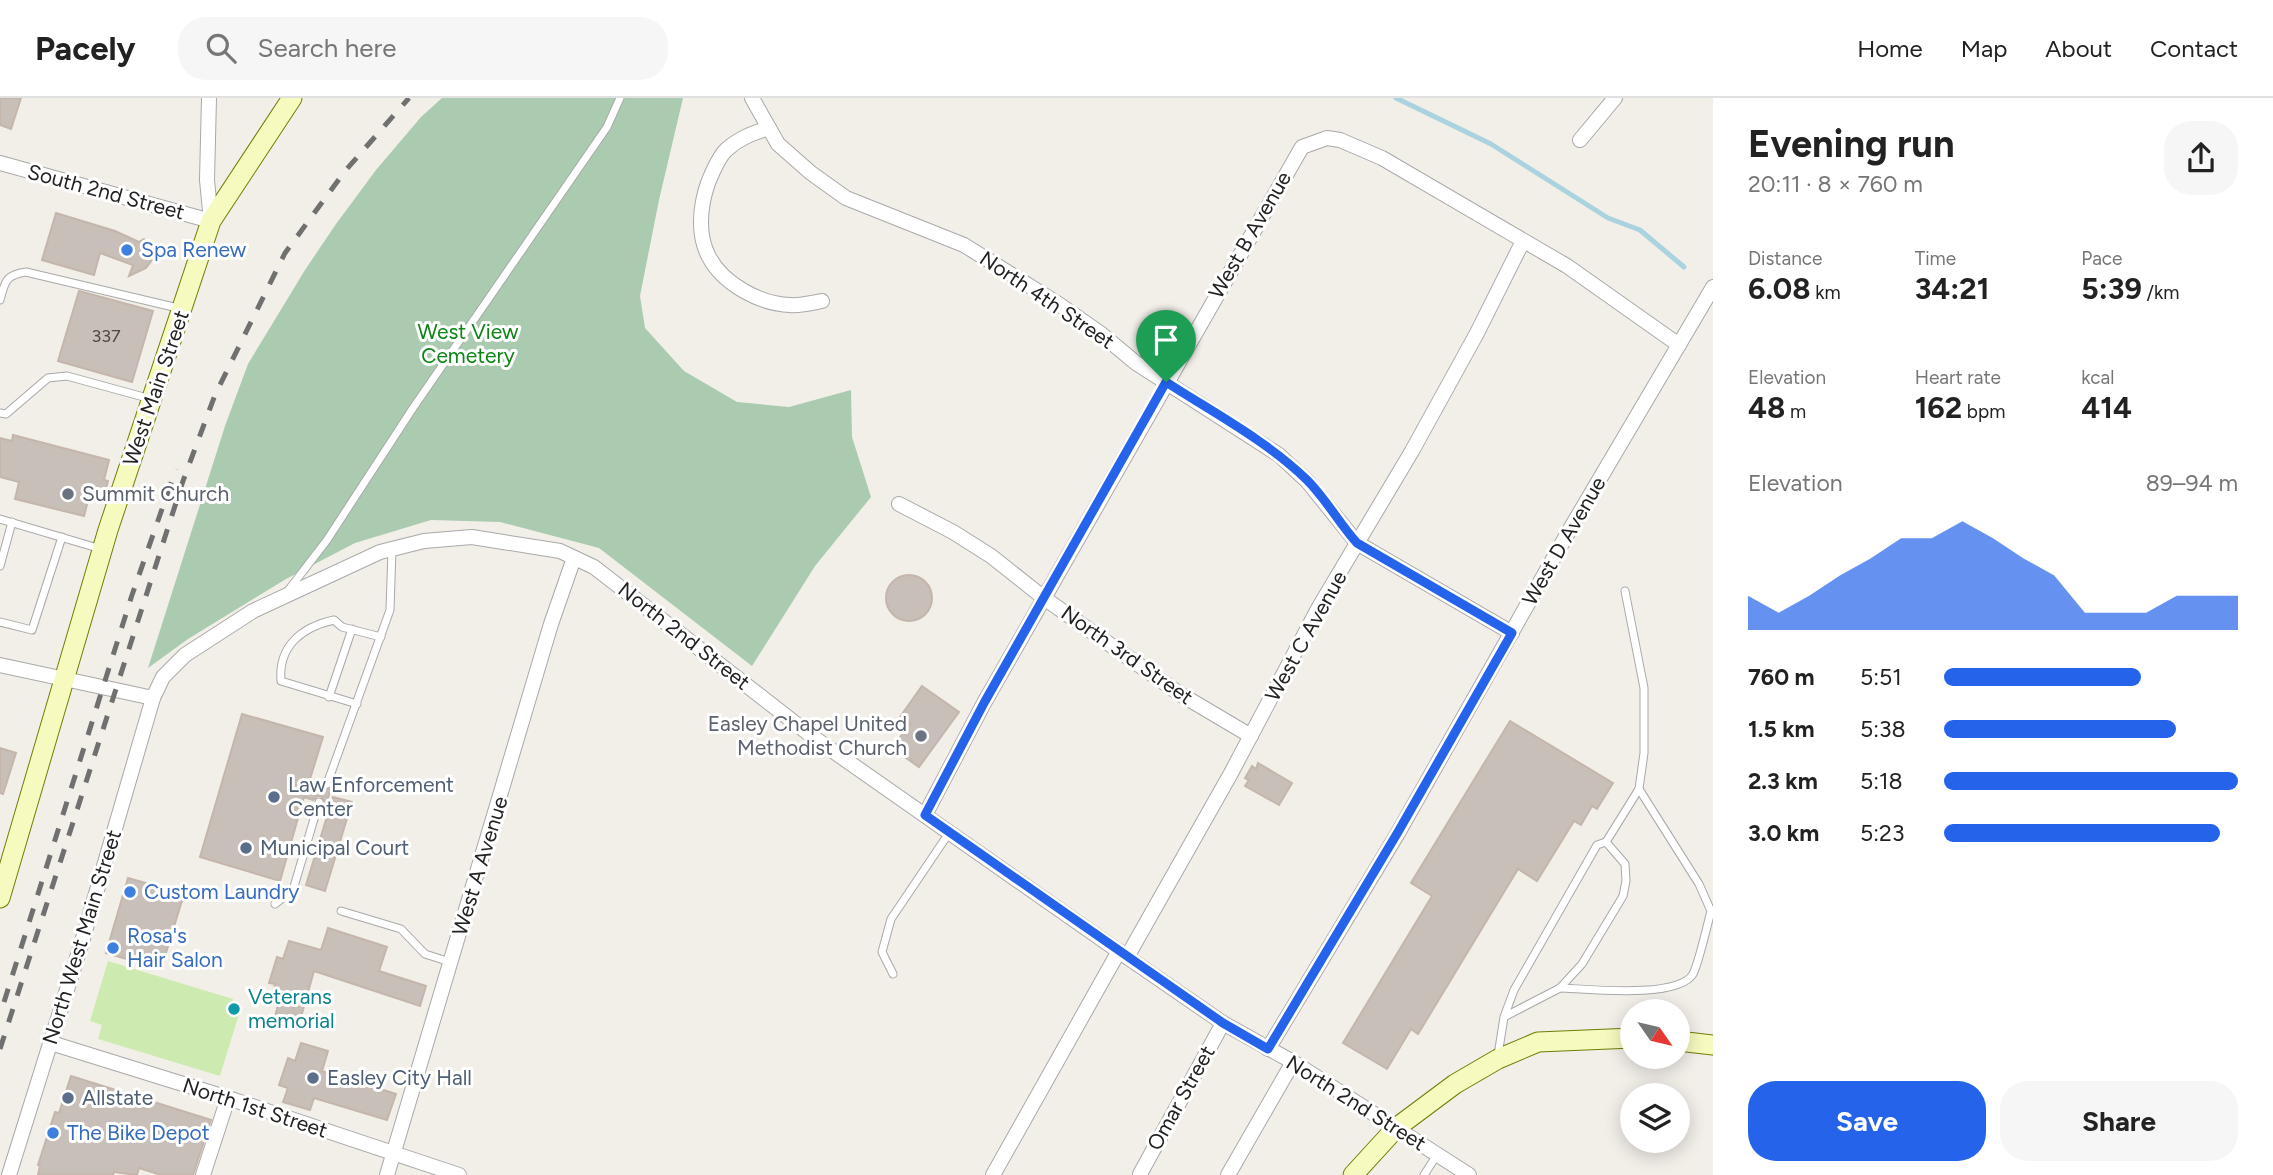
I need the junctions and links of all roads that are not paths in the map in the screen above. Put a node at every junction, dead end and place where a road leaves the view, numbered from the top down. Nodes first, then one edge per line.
1 (209, 98) edge
2 (292, 98) edge
3 (620, 98) edge
4 (752, 98) edge
5 (1615, 98) edge
6 (769, 128) junction
7 (1580, 140) dead end
8 (0, 163) edge
9 (211, 221) junction
10 (1524, 241) junction
11 (1713, 287) edge
12 (0, 300) edge
13 (822, 301) dead end
14 (182, 309) junction
15 (1679, 345) junction
16 (1166, 382) junction
17 (152, 399) junction
18 (0, 413) edge
19 (899, 504) dead end
20 (0, 519) edge
21 (12, 523) junction
22 (62, 537) junction
23 (1357, 543) junction
24 (392, 548) junction
25 (102, 549) junction
26 (574, 558) junction
27 (0, 566) edge
28 (1625, 591) dead end
29 (283, 598) junction
30 (1044, 598) junction
31 (0, 622) edge
32 (352, 629) junction
33 (1512, 633) junction
34 (381, 636) junction
35 (0, 665) edge
36 (64, 679) junction
37 (330, 697) junction
38 (153, 698) junction
39 (357, 704) junction
40 (1251, 737) junction
41 (327, 784) dead end
42 (1639, 789) junction
43 (319, 802) dead end
44 (925, 815) junction
45 (950, 832) junction
46 (1606, 842) junction
47 (0, 898) edge
48 (275, 904) dead end
49 (341, 911) dead end
50 (1123, 954) junction
51 (451, 962) junction
52 (893, 974) dead end
53 (1560, 988) junction
54 (1504, 1017) junction
55 (1223, 1023) junction
56 (1620, 1039) edge
57 (1690, 1042) edge
58 (51, 1043) junction
59 (1713, 1045) edge
60 (1268, 1049) junction
61 (1497, 1059) junction
62 (1293, 1062) junction
63 (228, 1098) junction
64 (1396, 1128) junction
65 (393, 1154) junction
66 (1438, 1155) junction
67 (1140, 1174) edge
68 (9, 1175) edge
69 (203, 1175) edge
70 (387, 1175) edge
71 (459, 1175) edge
72 (993, 1175) edge
73 (1228, 1175) edge
74 (1353, 1175) edge
75 (1424, 1175) edge
76 (1469, 1175) edge

1 - 9 street
2 - 9 main road, West Main Street
3 - 29 lane
4 - 6 street, North 4th Street
5 - 7 street
6 - 13 street
6 - 16 street, North 4th Street
8 - 9 street, South 2nd Street
9 - 14 main road, West Main Street
10 - 15 street, West B Avenue
10 - 16 street, West B Avenue
10 - 23 street, West C Avenue
11 - 15 street, West D Avenue
12 - 14 lane
14 - 17 main road, West Main Street
15 - 33 street, West D Avenue
16 - 23 street, North 4th Street
16 - 30 street, West B Avenue
17 - 18 lane
17 - 25 main road, West Main Street
19 - 30 street, North 3rd Street
20 - 21 lane
21 - 22 lane
21 - 27 lane
22 - 25 lane
22 - 31 lane
23 - 33 street, North 4th Street
23 - 40 street, West C Avenue
24 - 26 street, North 2nd Street
24 - 29 street, North 2nd Street
24 - 34 lane
25 - 36 main road, West Main Street
26 - 44 street, North 2nd Street
26 - 51 street, West A Avenue
28 - 42 lane
29 - 38 street, North 2nd Street
30 - 40 street, North 3rd Street
30 - 44 street, West B Avenue
32 - 34 lane
32 - 37 lane
32 - 37 lane
33 - 60 street, West D Avenue
34 - 39 lane
35 - 36 street
36 - 38 street
36 - 47 main road, West Main Street
37 - 39 lane
38 - 58 street, North West Main Street
39 - 41 lane
40 - 50 street, West C Avenue
42 - 46 lane
42 - 53 lane
43 - 48 lane
44 - 45 street, North 2nd Street
45 - 50 street, North 2nd Street
45 - 52 lane
46 - 53 lane
46 - 54 lane
49 - 51 lane
50 - 55 street, North 2nd Street
50 - 72 street, West C Avenue
51 - 65 street, West A Avenue
53 - 54 lane
54 - 61 lane
55 - 60 street, North 2nd Street
55 - 67 street, Omar Street
56 - 61 main road
57 - 59 main road
58 - 63 street, North 1st Street
58 - 68 street, North West Main Street
60 - 62 street, North 2nd Street
61 - 64 main road
62 - 64 street, North 2nd Street
62 - 73 street
63 - 65 street, North 1st Street
63 - 69 street
64 - 66 street, North 2nd Street
64 - 74 main road
65 - 70 street, West A Avenue
65 - 71 street, North 1st Street
66 - 75 lane
66 - 76 street, North 2nd Street

